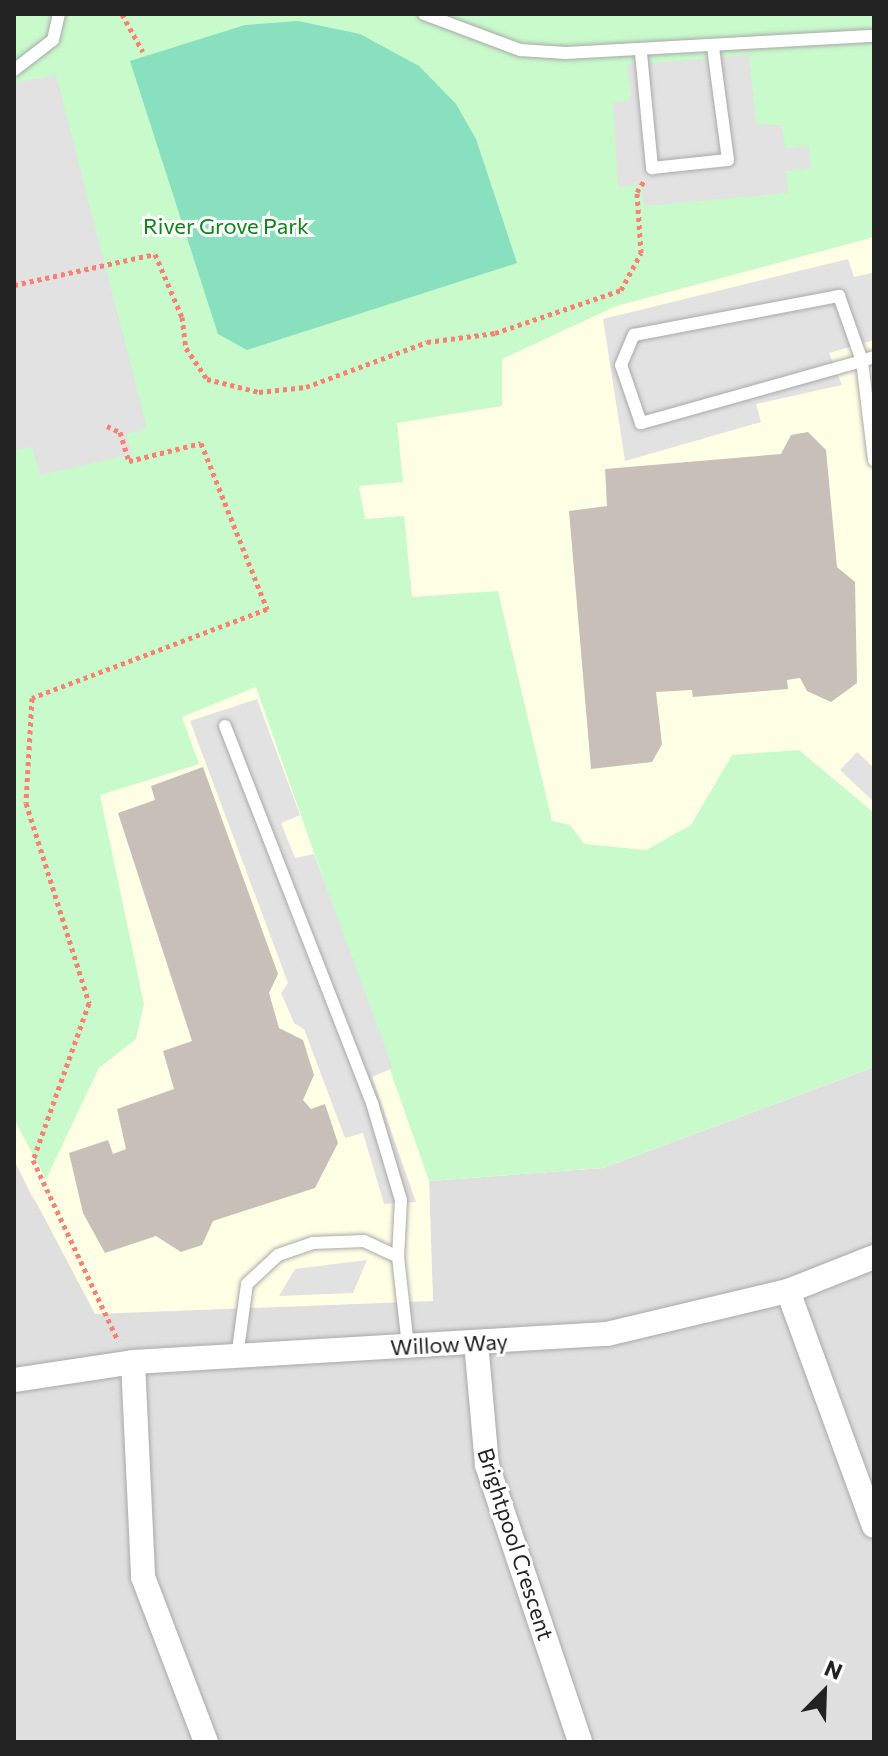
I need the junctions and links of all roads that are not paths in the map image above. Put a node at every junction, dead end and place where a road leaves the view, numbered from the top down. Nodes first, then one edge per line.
1 (59, 14) edge
2 (424, 14) edge
3 (874, 36) edge
4 (713, 47) junction
5 (641, 53) junction
6 (14, 70) edge
7 (868, 359) edge
8 (874, 460) edge
9 (225, 726) dead end
10 (398, 1257) junction
11 (874, 1257) edge
12 (788, 1291) junction
13 (476, 1342) junction
14 (408, 1346) junction
15 (237, 1357) junction
16 (133, 1362) junction
17 (14, 1380) edge
18 (874, 1526) edge
19 (206, 1742) edge
20 (580, 1742) edge

1 - 6 lane
2 - 5 lane
3 - 4 lane
4 - 5 lane
4 - 5 lane
7 - 7 lane
7 - 8 lane
9 - 10 lane
10 - 14 lane
10 - 15 lane
11 - 12 street, Willow Way
12 - 13 street, Willow Way
12 - 18 street
13 - 14 street, Willow Way
13 - 20 street, Brightpool Crescent
14 - 15 street, Willow Way
15 - 16 street, Willow Way
16 - 17 street, Willow Way
16 - 19 street

